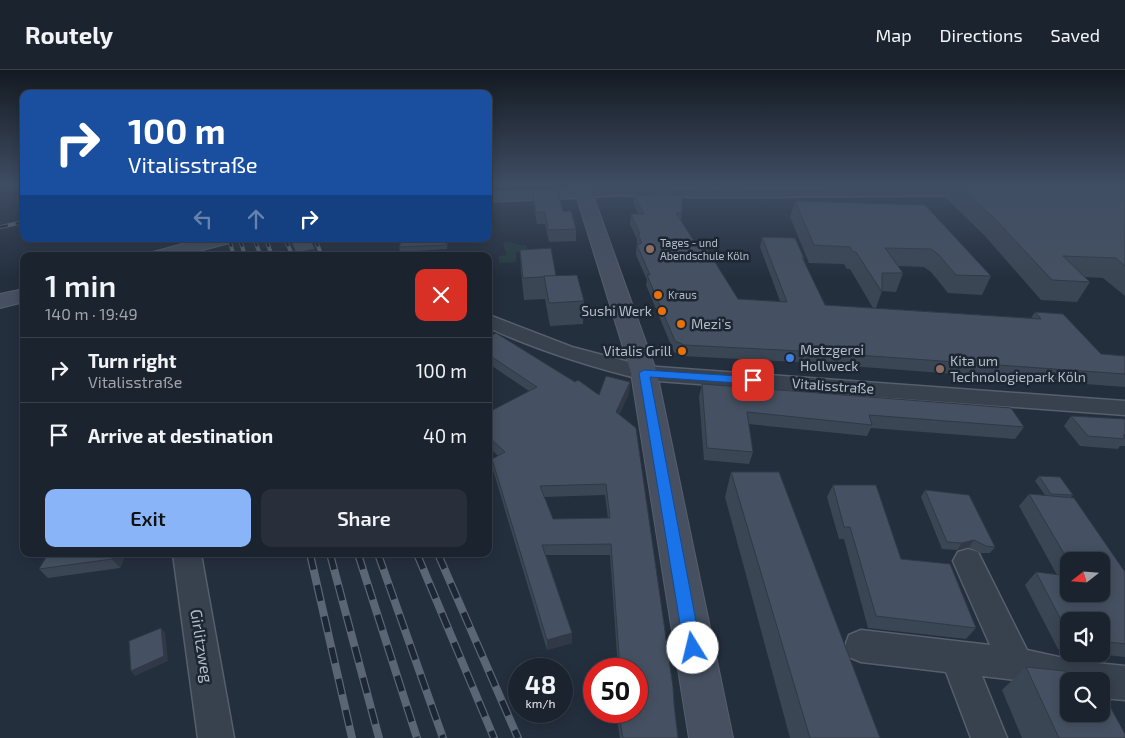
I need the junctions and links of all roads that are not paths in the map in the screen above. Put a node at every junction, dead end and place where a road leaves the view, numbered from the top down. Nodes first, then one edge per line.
1 (591, 215) edge
2 (211, 242) edge
3 (175, 252) edge
4 (20, 296) edge
5 (0, 301) edge
6 (492, 322) edge
7 (644, 373) junction
8 (1125, 408) edge
9 (188, 557) edge
10 (968, 561) dead end
11 (861, 646) dead end
12 (958, 658) junction
13 (1016, 664) junction
14 (1125, 683) edge
15 (216, 738) edge
16 (711, 738) edge
17 (989, 738) edge

1 - 7 main road
2 - 3 main road
4 - 5 main road
6 - 7 street, Vitalisstraße
7 - 8 street, Vitalisstraße
7 - 16 main road
9 - 15 street, Girlitzweg
10 - 13 street
11 - 12 street
12 - 13 street
12 - 17 street
13 - 14 street

